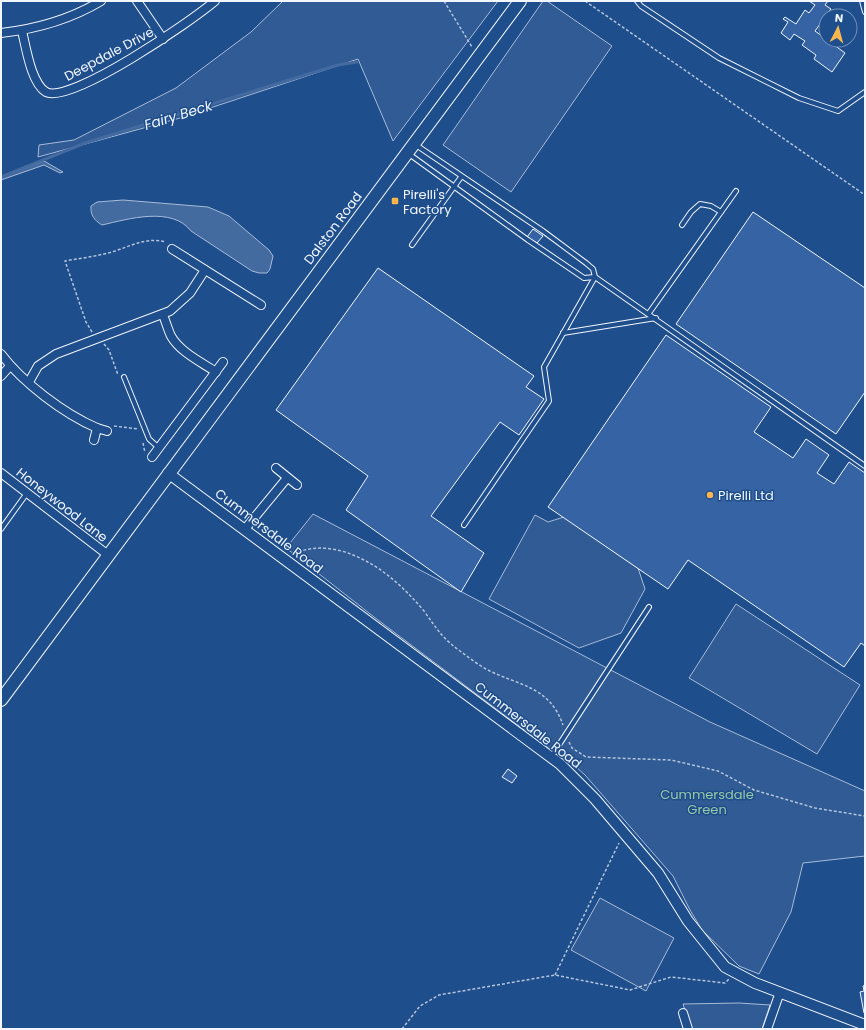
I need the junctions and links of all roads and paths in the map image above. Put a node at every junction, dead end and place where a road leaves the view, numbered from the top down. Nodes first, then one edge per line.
1 (102, 1) edge
2 (137, 1) edge
3 (215, 1) edge
4 (444, 1) edge
5 (520, 1) edge
6 (585, 1) edge
7 (637, 1) edge
8 (862, 1) edge
9 (88, 5) edge
10 (865, 12) edge
11 (22, 30) junction
12 (1, 33) edge
13 (163, 39) junction
14 (478, 57) junction
15 (865, 92) edge
16 (411, 148) junction
17 (461, 177) junction
18 (455, 186) junction
19 (736, 191) dead end
20 (865, 195) edge
21 (721, 212) junction
22 (682, 225) dead end
23 (412, 245) dead end
24 (172, 249) dead end
25 (205, 270) junction
26 (595, 277) junction
27 (261, 306) dead end
28 (649, 313) junction
29 (163, 315) junction
30 (656, 318) junction
31 (563, 333) junction
32 (1, 354) edge
33 (224, 362) dead end
34 (10, 366) junction
35 (216, 372) junction
36 (1, 376) edge
37 (124, 377) dead end
38 (29, 382) junction
39 (97, 428) junction
40 (138, 429) dead end
41 (107, 431) joint
42 (94, 440) dead end
43 (159, 449) junction
44 (152, 457) dead end
45 (865, 466) edge
46 (276, 468) dead end
47 (168, 472) junction
48 (1, 474) edge
49 (287, 478) junction
50 (297, 485) dead end
51 (26, 493) junction
52 (464, 525) dead end
53 (245, 529) junction
54 (1, 530) edge
55 (108, 555) junction
56 (286, 560) junction
57 (649, 607) dead end
58 (1, 700) edge
59 (566, 734) junction
60 (551, 757) junction
61 (865, 816) edge
62 (624, 832) junction
63 (736, 973) junction
64 (555, 975) junction
65 (780, 992) junction
66 (683, 1013) dead end
67 (865, 1025) edge
68 (402, 1029) edge
69 (688, 1029) edge
70 (767, 1029) edge

1 - 9 street
2 - 13 street
3 - 13 street, Deepdale Drive
4 - 14 path
5 - 14 main road, Dalston Road
6 - 20 path
7 - 15 lane
8 - 10 lane
9 - 11 street
11 - 12 street
11 - 13 street, Deepdale Drive
14 - 16 main road, Dalston Road
16 - 17 lane
16 - 18 lane
16 - 47 main road, Dalston Road
17 - 18 lane
17 - 26 lane
18 - 23 lane
18 - 26 lane
19 - 21 lane
21 - 22 lane
21 - 28 lane
24 - 25 street
25 - 27 street
25 - 29 street
26 - 28 lane
26 - 31 lane
28 - 30 lane
29 - 35 street
29 - 38 street
30 - 31 lane
30 - 45 lane
31 - 52 lane
32 - 34 street
33 - 35 street
34 - 36 street
34 - 38 street
35 - 43 street
37 - 43 lane
38 - 39 street
39 - 41 street
39 - 42 street
40 - 41 path
43 - 44 street
46 - 49 street
47 - 53 street, Cummersdale Road
47 - 55 main road, Dalston Road
48 - 51 street, Honeywood Lane
49 - 50 street
49 - 53 street
51 - 54 lane
51 - 55 street, Honeywood Lane
53 - 56 street, Cummersdale Road
55 - 58 main road, Dalston Road
56 - 59 path
56 - 60 street, Cummersdale Road
57 - 59 lane
59 - 60 lane
59 - 61 path
60 - 62 street, Cummersdale Road
62 - 63 street, Cummersdale Road
62 - 64 path
63 - 64 path
63 - 65 street, Cummersdale Road
64 - 68 path
65 - 67 street, Cummersdale Road
65 - 70 street
66 - 69 street

